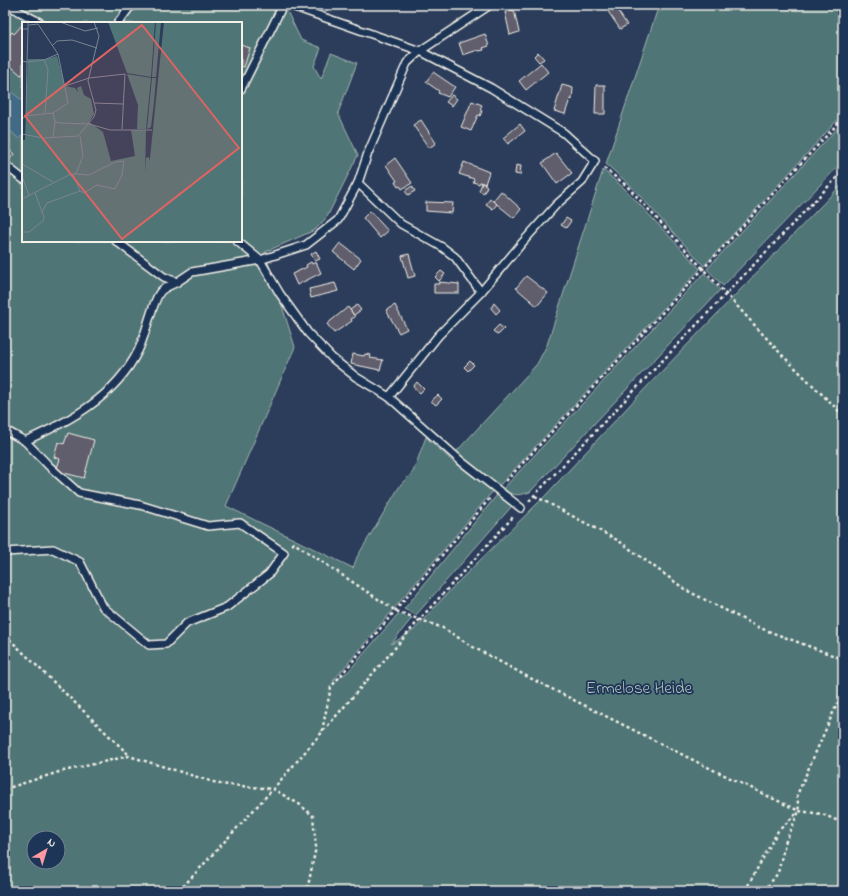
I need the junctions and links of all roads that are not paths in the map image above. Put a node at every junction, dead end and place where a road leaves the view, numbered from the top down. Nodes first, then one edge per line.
1 (7, 5) edge
2 (135, 5) edge
3 (284, 5) edge
4 (290, 5) edge
5 (490, 5) edge
6 (39, 22) edge
7 (119, 22) edge
8 (420, 51) junction
9 (242, 87) edge
10 (5, 165) edge
11 (22, 178) edge
12 (358, 183) junction
13 (117, 242) edge
14 (238, 242) edge
15 (260, 260) junction
16 (177, 282) junction
17 (481, 292) junction
18 (389, 397) junction
19 (6, 433) edge
20 (25, 441) junction
21 (521, 508) road end
22 (5, 552) edge

1 - 6 lane
2 - 7 lane
3 - 9 lane
4 - 8 lane
5 - 8 lane
8 - 12 lane
8 - 17 lane
10 - 11 lane
12 - 15 lane
12 - 17 lane
13 - 16 lane
14 - 15 lane
15 - 16 lane
15 - 18 lane
16 - 20 lane
17 - 18 lane
18 - 21 lane
19 - 20 lane
20 - 22 lane

